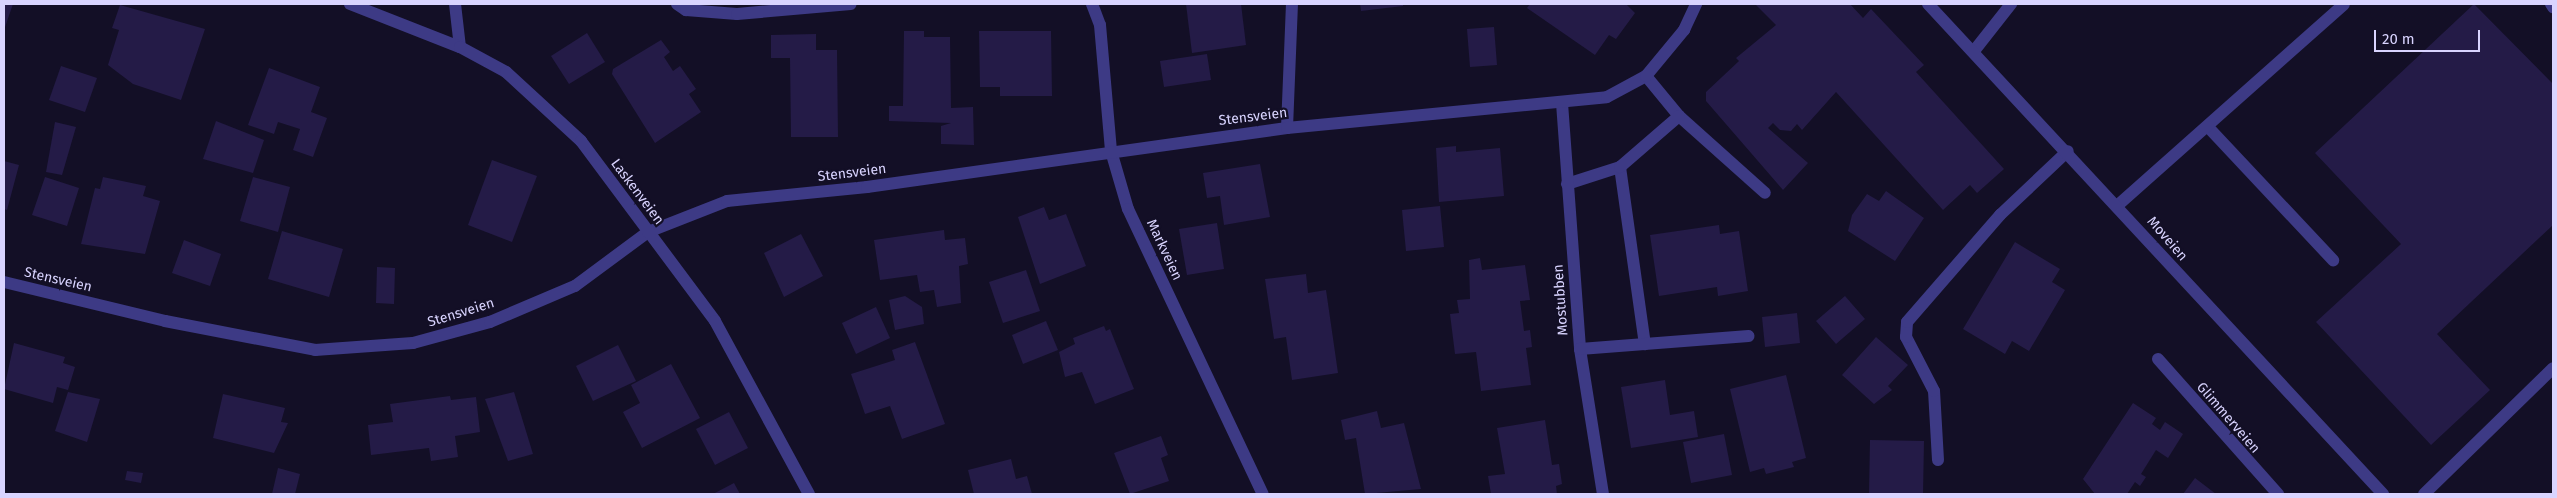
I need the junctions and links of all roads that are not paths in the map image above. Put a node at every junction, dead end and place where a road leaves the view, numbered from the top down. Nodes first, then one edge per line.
1 (350, 4) edge
2 (455, 4) edge
3 (677, 4) edge
4 (851, 4) edge
5 (1092, 4) edge
6 (1292, 4) edge
7 (1696, 4) edge
8 (1928, 4) edge
9 (2011, 4) edge
10 (2344, 4) edge
11 (460, 47) junction
12 (1974, 51) junction
13 (1646, 76) junction
14 (1562, 103) junction
15 (1679, 116) junction
16 (2208, 127) junction
17 (1287, 128) junction
18 (1111, 151) junction
19 (2068, 151) junction
20 (1620, 166) junction
21 (1567, 184) junction
22 (1765, 193) dead end
23 (2118, 206) junction
24 (648, 232) junction
25 (2332, 260) dead end
26 (4, 282) edge
27 (1748, 336) dead end
28 (1645, 344) junction
29 (1580, 349) junction
30 (2158, 359) dead end
31 (2553, 368) edge
32 (1938, 460) dead end
33 (809, 494) edge
34 (1263, 494) edge
35 (1603, 494) edge
36 (2278, 494) edge
37 (2383, 494) edge
38 (2424, 494) edge

1 - 11 street, Laskenveien
2 - 11 street
3 - 4 street
5 - 18 street, Markveien
6 - 17 street
7 - 13 street, Stensveien
8 - 12 street, Moveien
9 - 12 street
10 - 16 street
11 - 24 street, Laskenveien
12 - 19 street, Moveien
13 - 14 street, Stensveien
13 - 15 street
14 - 17 street, Stensveien
14 - 21 street, Mostubben
15 - 20 street
15 - 22 street
16 - 23 street
16 - 25 street
17 - 18 street, Stensveien
18 - 24 street, Stensveien
18 - 34 street, Markveien
19 - 23 street, Moveien
19 - 32 street
20 - 21 street
20 - 28 street
21 - 29 street, Mostubben
23 - 37 street, Moveien
24 - 26 street, Stensveien
24 - 33 street, Laskenveien
27 - 28 street
28 - 29 street
29 - 35 street, Mostubben
30 - 36 street, Glimmerveien
31 - 38 street

